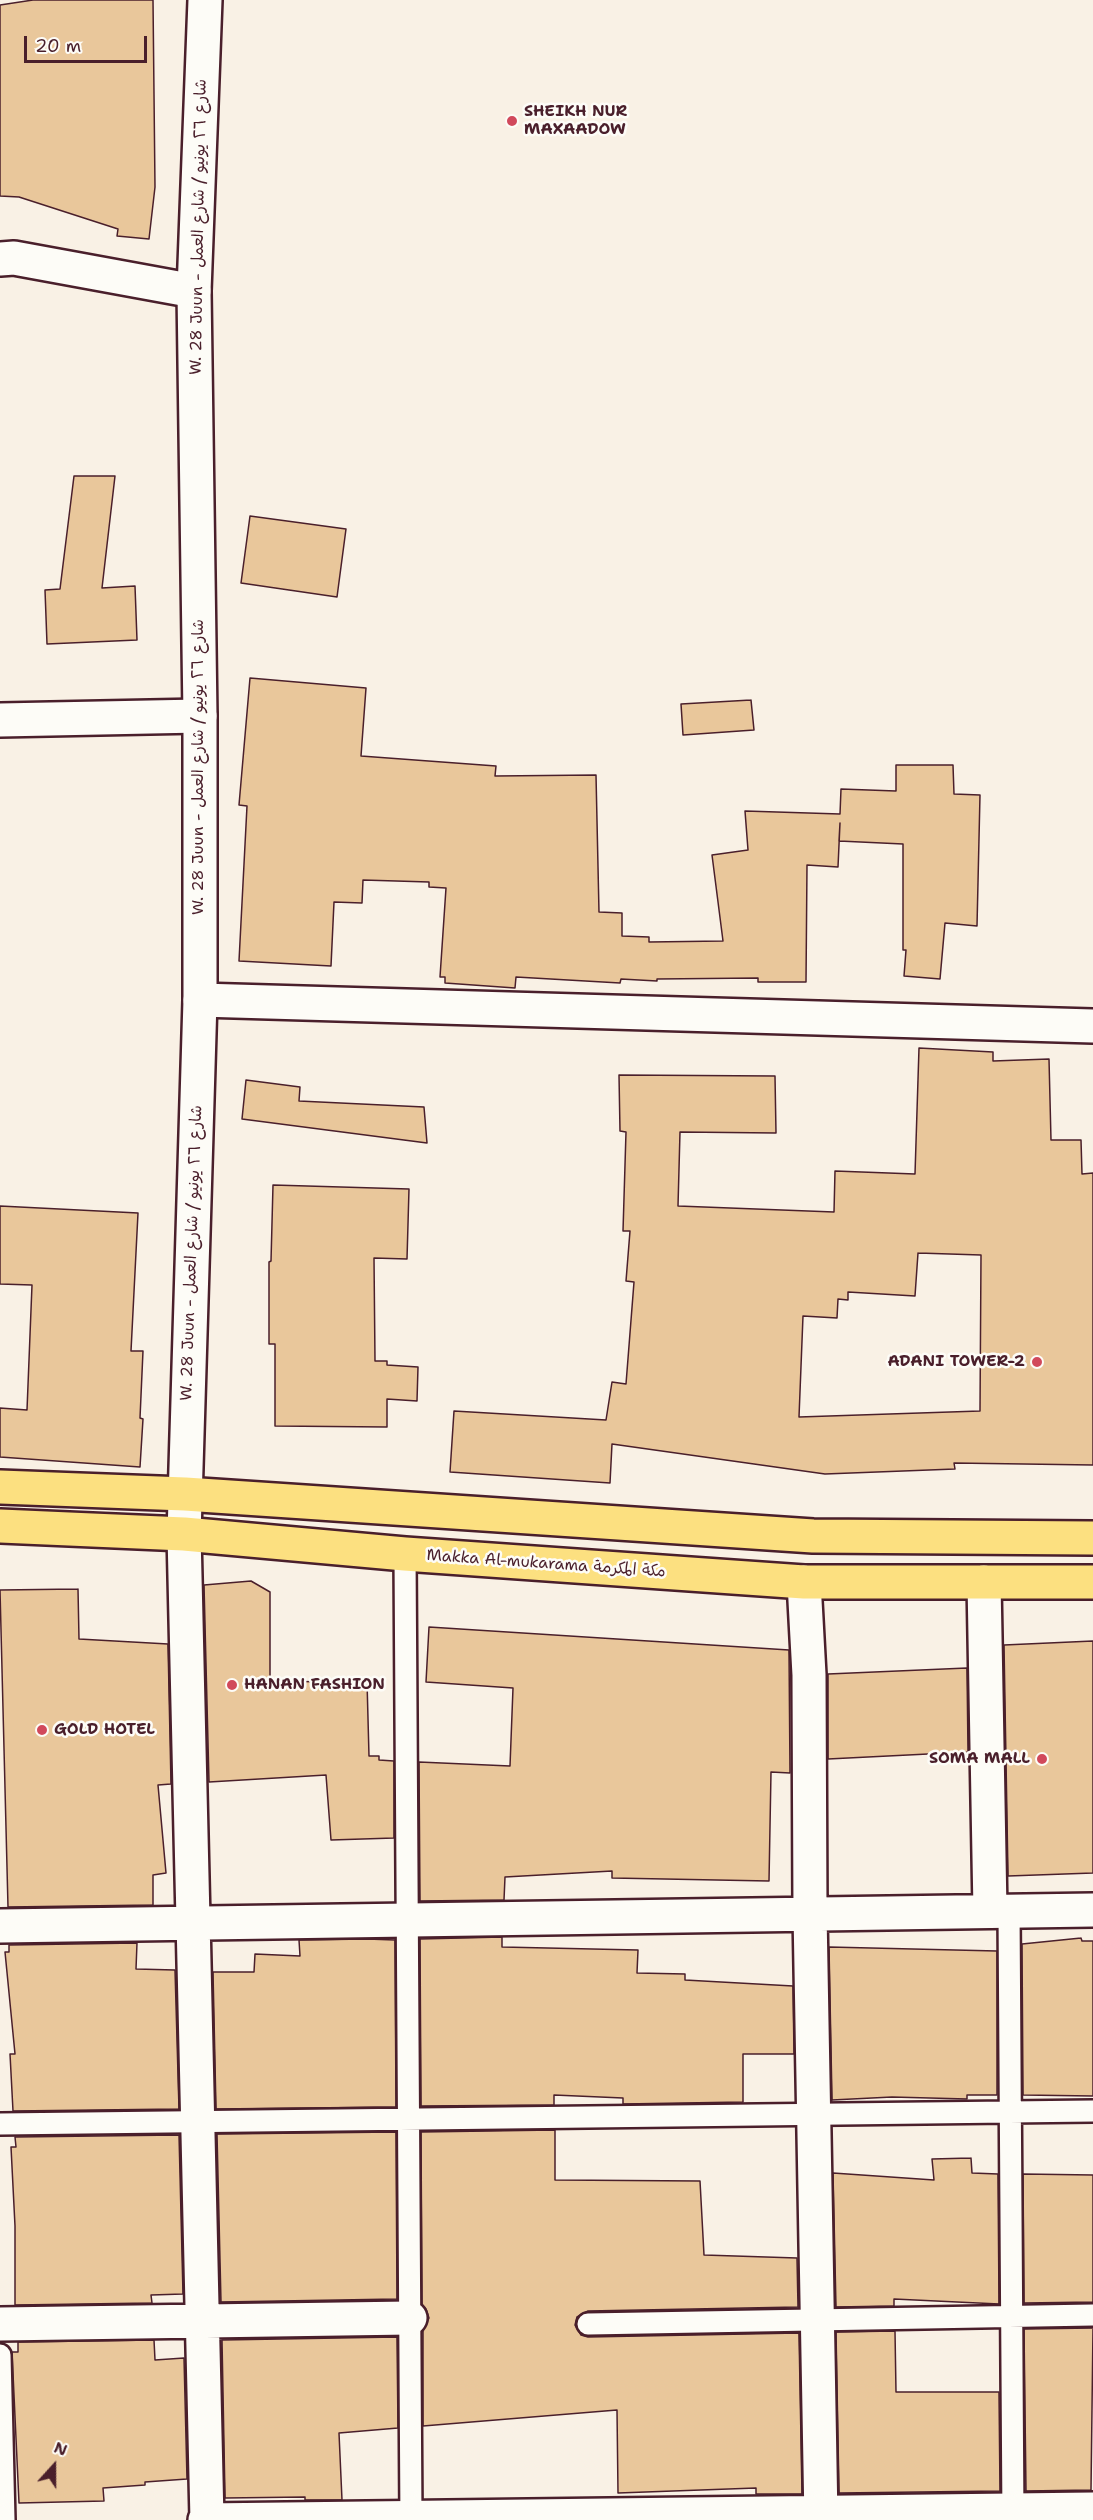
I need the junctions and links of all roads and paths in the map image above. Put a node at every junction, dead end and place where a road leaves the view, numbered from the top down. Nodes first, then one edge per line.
1 (205, 0) edge
2 (0, 259) edge
3 (194, 291) junction
4 (200, 716) junction
5 (0, 720) edge
6 (200, 1000) junction
7 (1093, 1026) edge
8 (0, 1486) edge
9 (185, 1494) junction
10 (0, 1526) edge
11 (184, 1534) junction
12 (1093, 1538) edge
13 (405, 1554) junction
14 (804, 1582) junction
15 (984, 1582) junction
16 (1093, 1582) edge
17 (1000, 1910) junction
18 (1093, 1910) edge
19 (810, 1913) junction
20 (407, 1921) junction
21 (193, 1925) junction
22 (0, 1926) edge
23 (1010, 2112) junction
24 (1093, 2112) edge
25 (814, 2115) junction
26 (408, 2120) junction
27 (197, 2122) junction
28 (0, 2124) edge
29 (1093, 2315) edge
30 (1011, 2316) junction
31 (410, 2318) junction
32 (818, 2321) junction
33 (202, 2322) junction
34 (0, 2324) edge
35 (588, 2324) dead end
36 (0, 2355) edge
37 (1093, 2509) edge
38 (1012, 2515) edge
39 (821, 2516) edge
40 (411, 2519) edge
41 (4, 2520) edge
42 (206, 2520) edge

1 - 3 street, W. 28 Juun - شارع ٢٦ يونيو / شارع العمل
2 - 3 street
3 - 4 street, W. 28 Juun - شارع ٢٦ يونيو / شارع العمل
4 - 5 street
4 - 6 street, W. 28 Juun - شارع ٢٦ يونيو / شارع العمل
6 - 7 street
6 - 9 street, W. 28 Juun - شارع ٢٦ يونيو / شارع العمل
8 - 9 highway
9 - 11 street, W. 28 Juun - شارع ٢٦ يونيو / شارع العمل
9 - 12 highway
10 - 11 highway, Makka Al-mukarama مكة المكرمة
11 - 13 highway, Makka Al-mukarama مكة المكرمة
11 - 21 street, W. 28 Juun - شارع ٢٦ يونيو / شارع العمل
13 - 14 highway, Makka Al-mukarama مكة المكرمة
13 - 20 lane
14 - 15 highway, Makka Al-mukarama مكة المكرمة
14 - 19 street
15 - 16 highway, Makka Al-mukarama مكة المكرمة
15 - 17 street
17 - 18 street
17 - 19 street
17 - 23 lane
19 - 20 street
19 - 25 street
20 - 21 street
20 - 26 lane
21 - 22 street
21 - 27 street, W. 28 Juun - شارع ٢٦ يونيو / شارع العمل
23 - 24 lane
23 - 25 lane
23 - 30 lane
25 - 26 lane
25 - 32 street
26 - 27 lane
26 - 31 lane
27 - 28 lane
27 - 33 street, W. 28 Juun - شارع ٢٦ يونيو / شارع العمل
29 - 30 lane
30 - 32 lane
30 - 38 lane
31 - 33 street
31 - 40 lane
32 - 35 lane
32 - 39 street
33 - 34 street
33 - 42 street, W. 28 Juun - شارع ٢٦ يونيو / شارع العمل
36 - 41 lane
37 - 38 street
38 - 39 street
39 - 40 street
40 - 42 street

